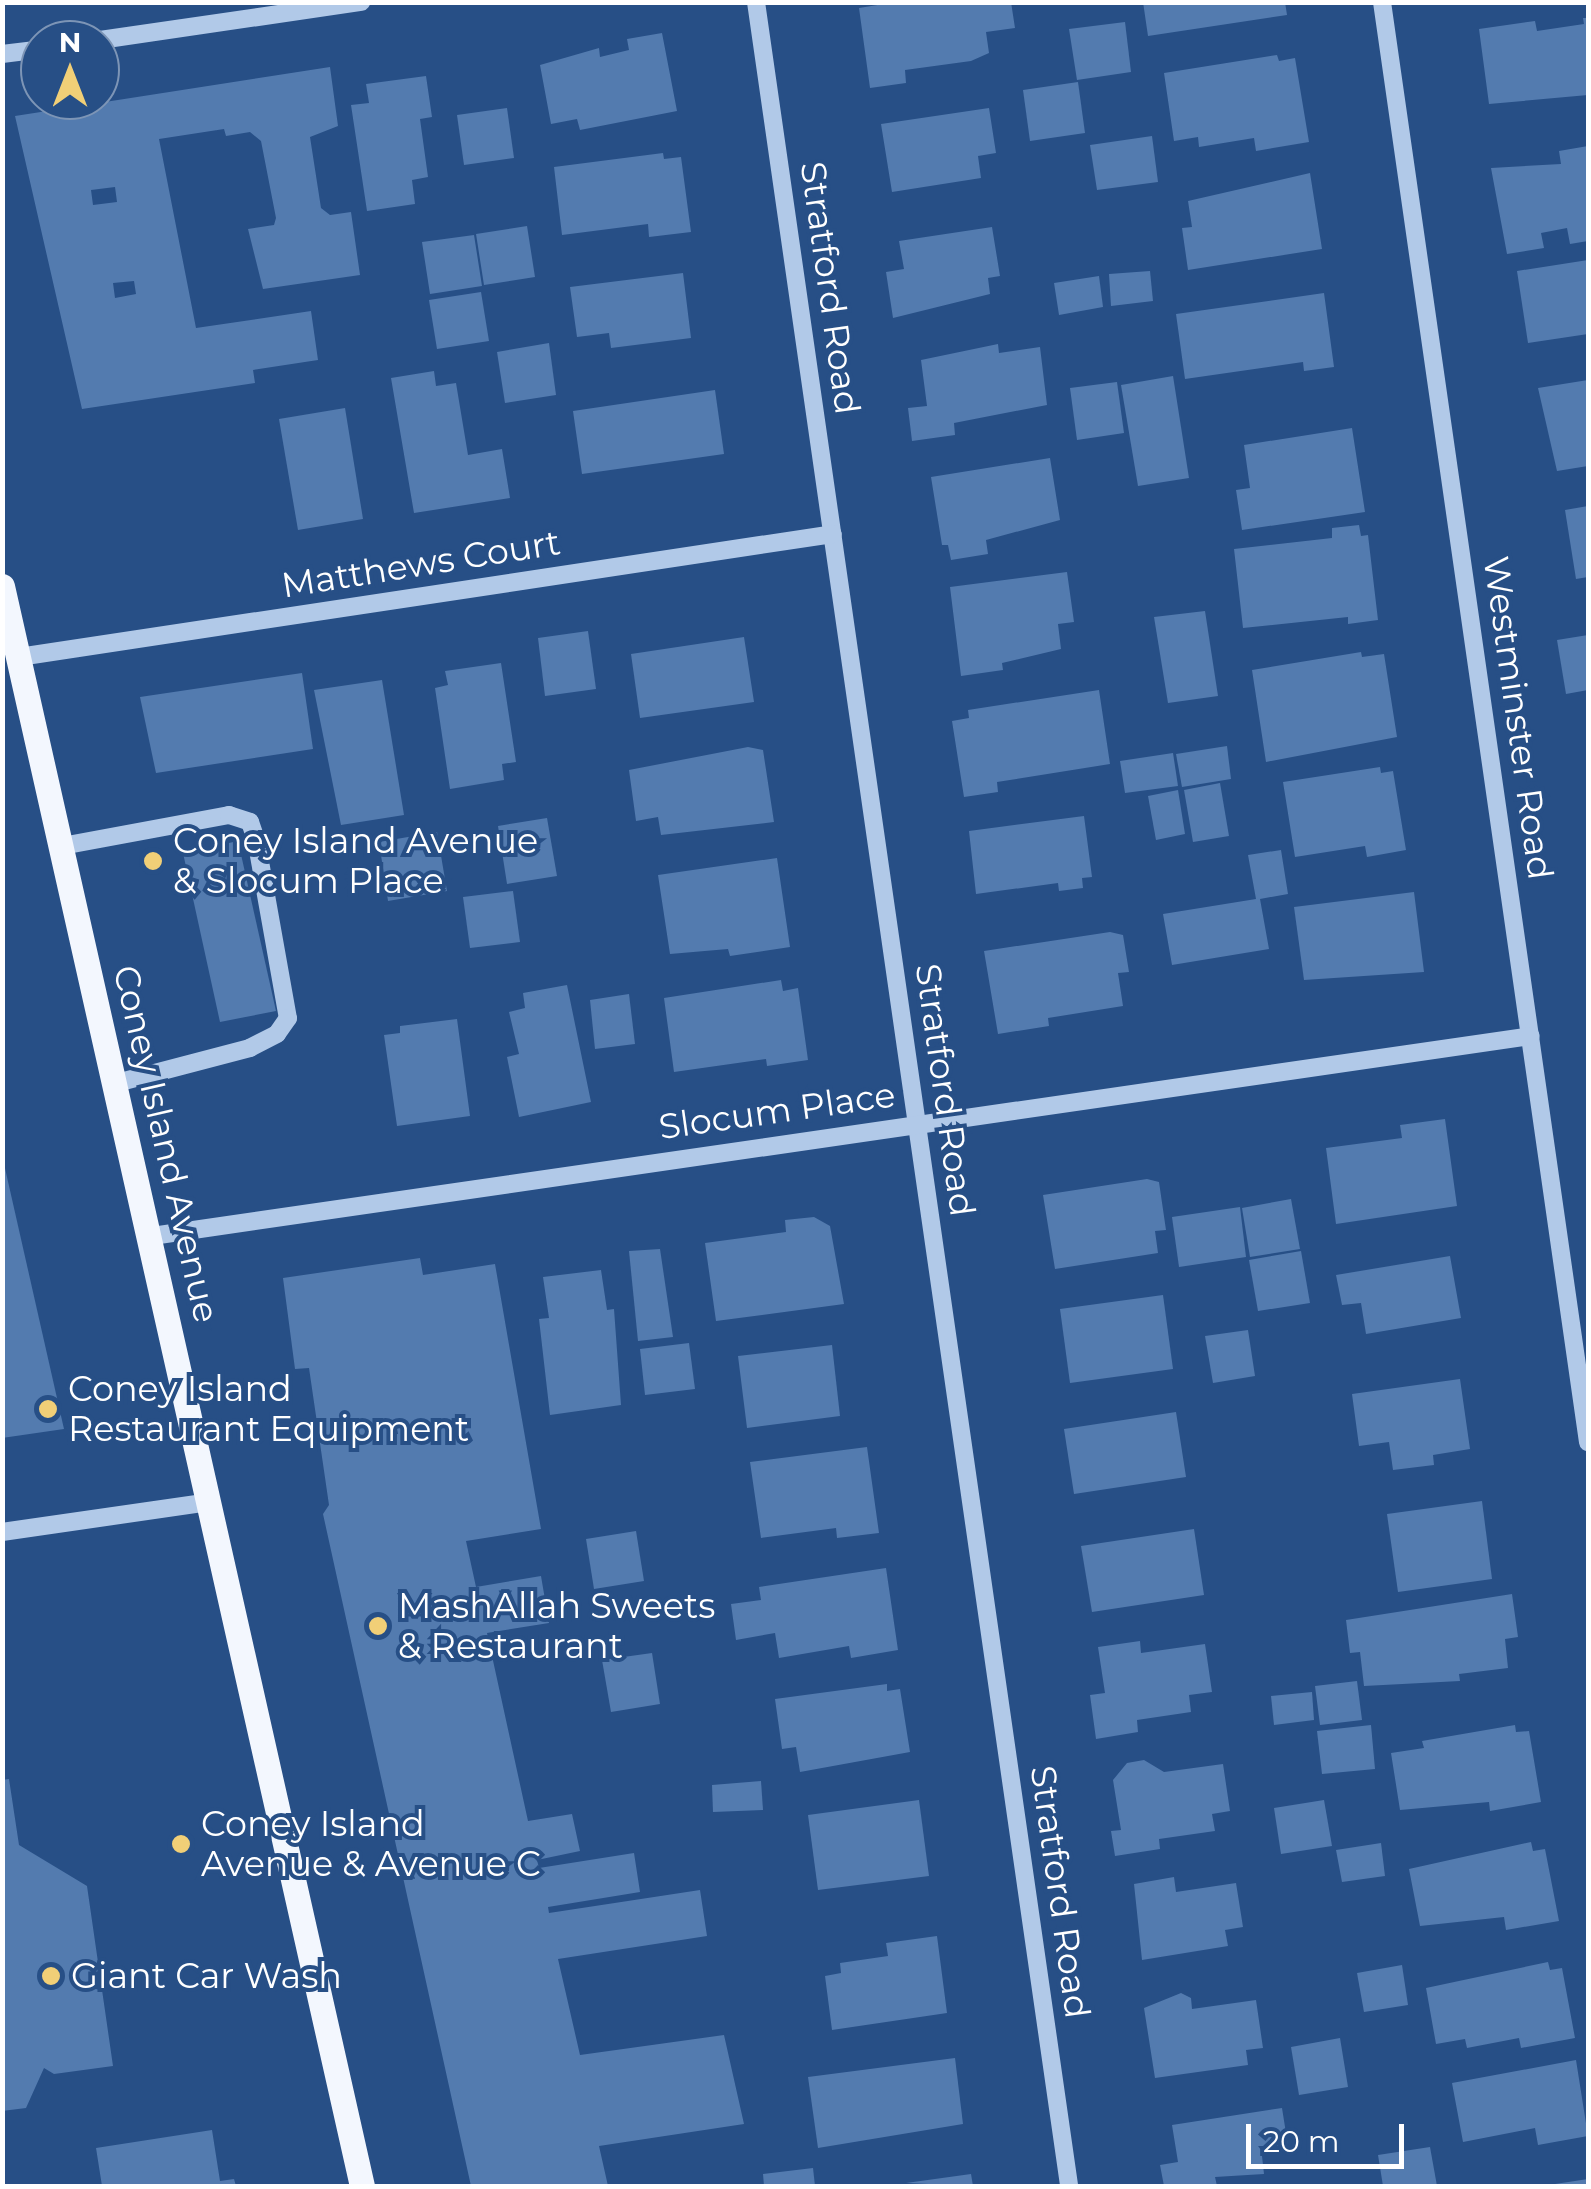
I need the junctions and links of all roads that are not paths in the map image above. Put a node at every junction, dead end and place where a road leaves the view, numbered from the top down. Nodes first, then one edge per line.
1 (361, 2) edge
2 (756, 2) edge
3 (1382, 2) edge
4 (120, 37) edge
5 (833, 534) junction
6 (2, 586) edge
7 (19, 658) junction
8 (62, 846) junction
9 (1531, 1036) junction
10 (117, 1083) junction
11 (917, 1124) junction
12 (152, 1236) junction
13 (1588, 1442) edge
14 (208, 1502) junction
15 (2, 1532) edge
16 (362, 2186) edge
17 (1069, 2186) edge

1 - 4 street
2 - 5 street, Stratford Road
3 - 9 street, Westminster Road
5 - 7 street, Matthews Court
5 - 11 street, Stratford Road
6 - 7 main road, Coney Island Avenue
7 - 8 main road, Coney Island Avenue
8 - 10 main road, Coney Island Avenue
8 - 10 street
9 - 11 street, Slocum Place
9 - 13 street, Westminster Road
10 - 12 main road, Coney Island Avenue
11 - 12 street, Slocum Place
11 - 17 street, Stratford Road
12 - 14 main road, Coney Island Avenue
14 - 15 street
14 - 16 main road, Coney Island Avenue

